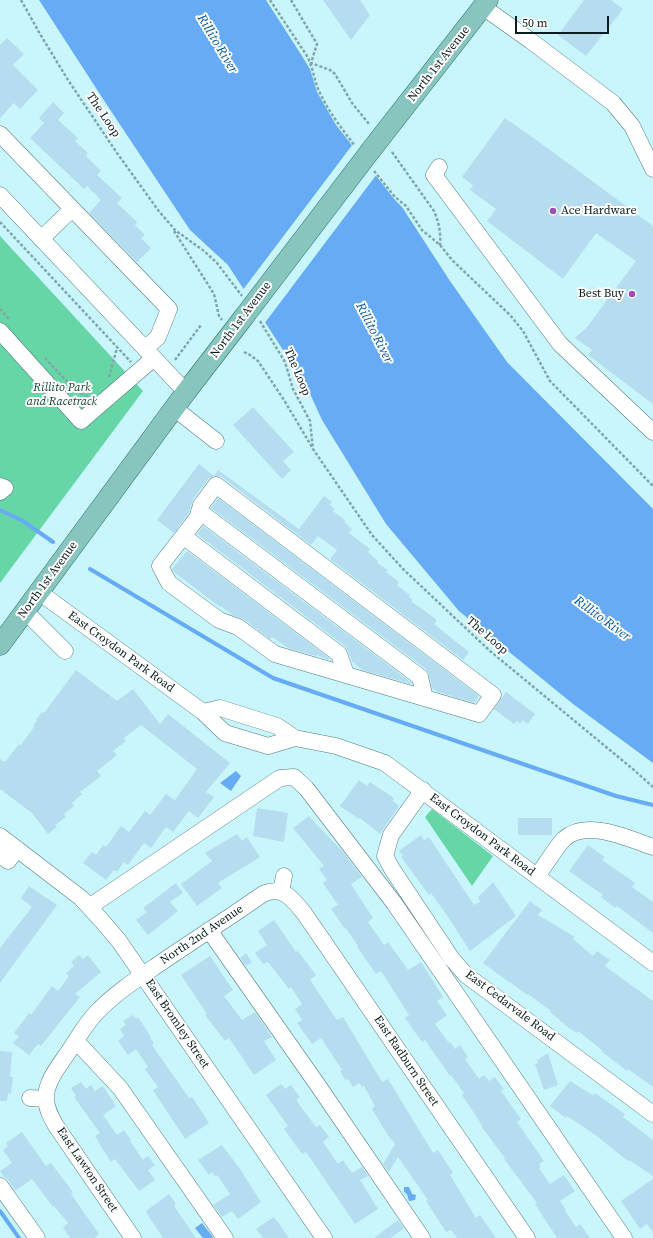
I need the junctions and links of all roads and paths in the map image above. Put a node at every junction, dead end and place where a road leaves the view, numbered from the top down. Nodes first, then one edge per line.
1 (21, 0) edge
2 (270, 0) edge
3 (292, 0) edge
4 (486, 4) edge
5 (311, 63) junction
6 (369, 124) dead end
7 (0, 134) edge
8 (392, 152) dead end
9 (367, 155) junction
10 (439, 167) dead end
11 (653, 169) edge
12 (0, 195) edge
13 (72, 209) junction
14 (0, 222) edge
15 (170, 225) junction
16 (41, 239) junction
17 (440, 246) junction
18 (243, 297) dead end
19 (0, 309) edge
20 (250, 318) junction
21 (222, 320) dead end
22 (201, 325) dead end
23 (5, 326) edge
24 (117, 347) junction
25 (244, 352) dead end
26 (42, 354) dead end
27 (150, 354) junction
28 (172, 363) dead end
29 (133, 364) dead end
30 (105, 382) dead end
31 (186, 392) junction
32 (94, 393) dead end
33 (174, 408) junction
34 (653, 432) edge
35 (216, 440) dead end
36 (313, 449) junction
37 (0, 486) edge
38 (653, 486) edge
39 (0, 492) edge
40 (199, 511) junction
41 (184, 536) junction
42 (39, 592) junction
43 (26, 611) junction
44 (0, 645) edge
45 (65, 651) dead end
46 (346, 674) junction
47 (425, 698) junction
48 (203, 712) junction
49 (250, 718) junction
50 (295, 738) junction
51 (249, 740) junction
52 (653, 788) edge
53 (423, 790) junction
54 (0, 836) edge
55 (653, 847) edge
56 (17, 849) junction
57 (0, 854) edge
58 (284, 876) dead end
59 (537, 876) junction
60 (279, 891) junction
61 (89, 907) junction
62 (209, 930) junction
63 (653, 963) edge
64 (143, 974) junction
65 (76, 1041) junction
66 (30, 1098) dead end
67 (46, 1099) junction
68 (653, 1114) edge
69 (0, 1186) edge
70 (128, 1236) edge
71 (37, 1238) edge
72 (225, 1238) edge
73 (324, 1238) edge
74 (422, 1238) edge
75 (527, 1238) edge
76 (624, 1238) edge

1 - 15 path, The Loop
2 - 5 path
3 - 5 path
4 - 9 main road, North 1st Avenue
4 - 11 street
5 - 6 path
5 - 9 path
7 - 13 street
8 - 17 path
9 - 17 path
9 - 20 main road, North 1st Avenue, bridge
10 - 34 street
12 - 16 street
13 - 16 street
13 - 27 street
14 - 24 path
15 - 18 path, The Loop
15 - 21 path
16 - 27 street
17 - 38 path
19 - 23 path
20 - 31 main road, North 1st Avenue
20 - 36 path, The Loop
22 - 28 path
23 - 27 street
24 - 29 path
24 - 30 path
25 - 36 path
26 - 32 path
27 - 31 street
31 - 33 main road, North 1st Avenue
33 - 35 street
33 - 42 main road, North 1st Avenue
36 - 52 path, The Loop
37 - 39 street
40 - 41 street
40 - 47 street
40 - 47 street
41 - 46 street
41 - 46 street
42 - 43 main road, North 1st Avenue
42 - 48 street, East Croydon Park Road
43 - 44 main road, North 1st Avenue
43 - 45 street
46 - 47 street
48 - 49 street, East Croydon Park Road
48 - 51 street, East Croydon Park Road
49 - 50 street, East Croydon Park Road
49 - 51 street
50 - 51 street, East Croydon Park Road
50 - 53 street, East Croydon Park Road
53 - 59 street, East Croydon Park Road
53 - 68 street, East Cedarvale Road
54 - 56 street, East Bromley Street
55 - 59 street
56 - 57 street
56 - 61 street, East Bromley Street
58 - 60 street
59 - 63 street, East Croydon Park Road
60 - 62 street, North 2nd Avenue
60 - 75 street, East Radburn Street
61 - 64 street, East Bromley Street
61 - 76 street
62 - 64 street, North 2nd Avenue
62 - 74 street
64 - 65 street, North 2nd Avenue
64 - 73 street, East Bromley Street
65 - 67 street, North 2nd Avenue
65 - 72 street
66 - 67 street
67 - 70 street, East Lawton Street
69 - 71 street

